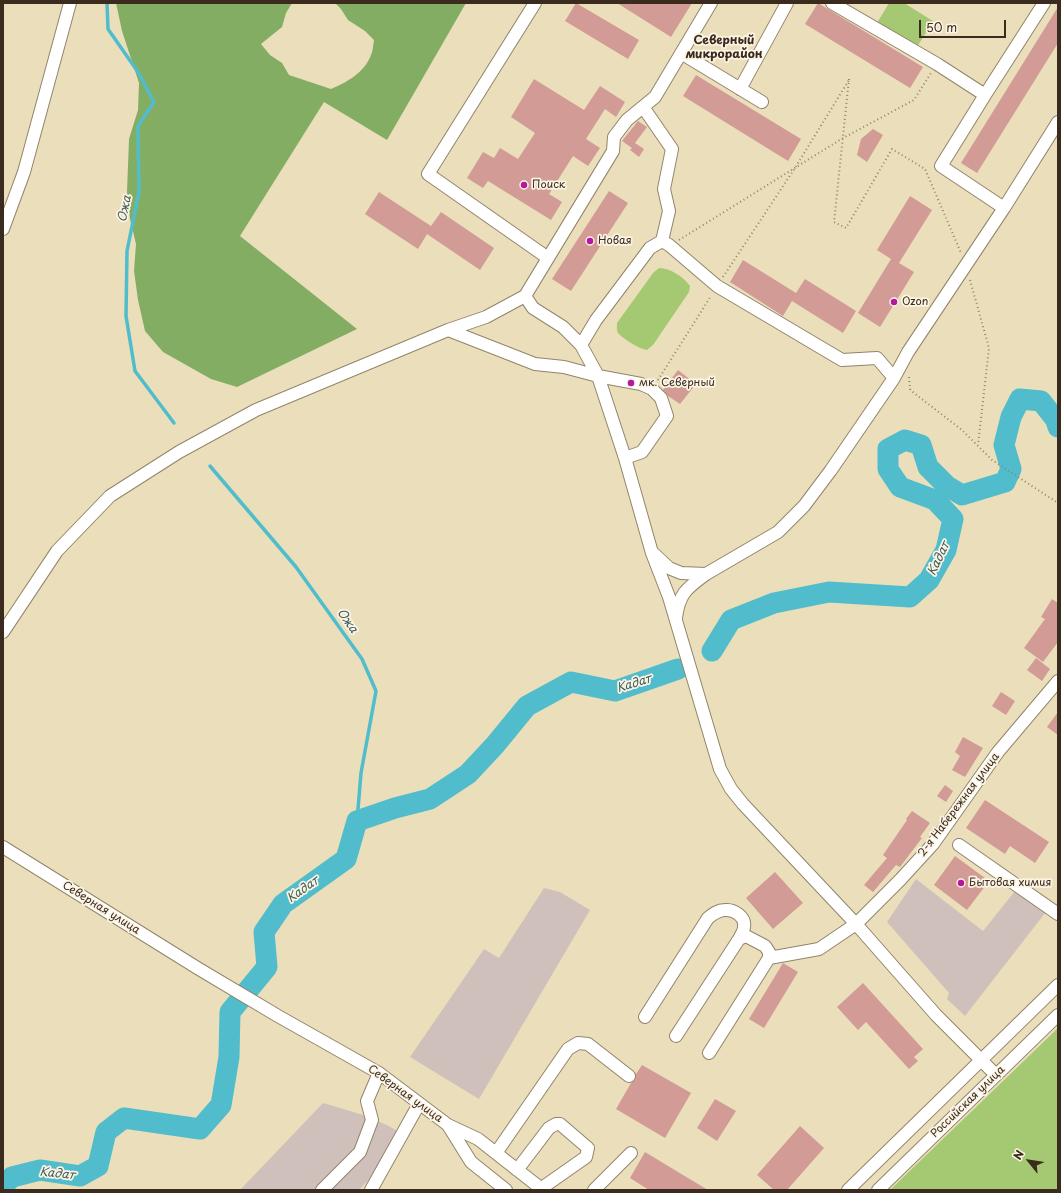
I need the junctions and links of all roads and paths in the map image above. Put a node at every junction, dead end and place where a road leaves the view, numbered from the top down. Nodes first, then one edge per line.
1 (70, 3) edge
2 (535, 3) edge
3 (711, 3) edge
4 (787, 3) edge
5 (832, 3) edge
6 (1044, 3) edge
7 (681, 53) junction
8 (937, 64) junction
9 (740, 89) junction
10 (985, 95) junction
11 (762, 102) dead end
12 (643, 107) junction
13 (1058, 122) edge
14 (843, 138) junction
15 (795, 168) junction
16 (1004, 208) junction
17 (3, 229) edge
18 (665, 243) junction
19 (548, 258) junction
20 (966, 266) junction
21 (717, 286) junction
22 (525, 296) junction
23 (448, 330) junction
24 (581, 345) junction
25 (908, 375) dead end
26 (598, 376) junction
27 (894, 378) junction
28 (652, 389) junction
29 (978, 445) junction
30 (625, 458) junction
31 (1058, 503) edge
32 (652, 553) junction
33 (706, 574) junction
34 (676, 622) junction
35 (3, 632) edge
36 (1058, 681) edge
37 (959, 845) dead end
38 (3, 847) edge
39 (1058, 914) edge
40 (856, 924) junction
41 (739, 938) junction
42 (769, 958) junction
43 (1058, 984) edge
44 (1058, 1015) edge
45 (645, 1017) dead end
46 (676, 1036) dead end
47 (709, 1054) dead end
48 (980, 1060) junction
49 (379, 1073) junction
50 (996, 1075) junction
51 (629, 1076) dead end
52 (420, 1104) junction
53 (448, 1125) junction
54 (496, 1153) junction
55 (631, 1153) dead end
56 (517, 1170) junction
57 (541, 1189) edge
58 (322, 1190) edge
59 (371, 1190) edge
60 (506, 1190) edge
61 (594, 1190) edge
62 (848, 1190) edge
63 (878, 1190) edge

1 - 17 street
2 - 19 street
3 - 7 street
4 - 9 street
5 - 8 street
6 - 10 street
7 - 9 street
7 - 12 street
8 - 10 street
8 - 14 path
9 - 11 street
10 - 16 street
12 - 18 street
12 - 19 street
13 - 16 street
14 - 15 path
14 - 15 path
14 - 20 path
15 - 18 path
15 - 21 path
16 - 20 street
18 - 21 street
18 - 24 street
19 - 22 street
20 - 27 street
20 - 29 path
21 - 27 street
21 - 28 path
22 - 23 street
22 - 24 street
23 - 26 street
23 - 35 street
24 - 26 street
25 - 29 path
26 - 28 street
26 - 30 street
27 - 33 street
28 - 30 street
29 - 31 path
30 - 32 street
32 - 33 street
32 - 34 street
33 - 34 street
34 - 40 street
36 - 40 street, 2-я Набережная улица
37 - 39 street
38 - 49 street, Северная улица
40 - 42 street, 2-я Набережная улица
40 - 48 street
41 - 42 street
41 - 45 street
41 - 46 street
42 - 47 street
43 - 48 street
44 - 50 street, Российская улица
48 - 50 street
48 - 62 street
49 - 52 street, Северная улица
49 - 58 street
50 - 63 street, Российская улица
51 - 54 street
52 - 53 street, Северная улица
52 - 59 street
53 - 54 street, Северная улица
53 - 60 street, Северная улица
54 - 56 street, Северная улица
55 - 61 street
56 - 57 street, Северная улица
56 - 57 street

